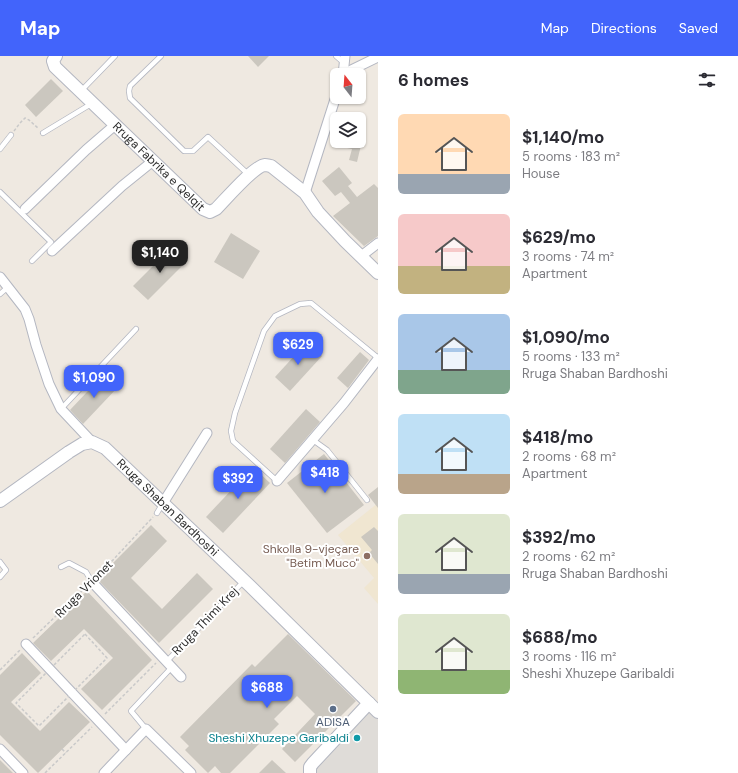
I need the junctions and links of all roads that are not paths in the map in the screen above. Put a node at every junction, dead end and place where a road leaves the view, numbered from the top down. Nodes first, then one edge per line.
1 (56, 56) edge
2 (115, 56) edge
3 (161, 56) edge
4 (336, 56) edge
5 (378, 57) edge
6 (345, 60) edge
7 (355, 68) edge
8 (80, 91) junction
9 (93, 103) junction
10 (333, 104) edge
11 (115, 124) junction
12 (43, 133) road end
13 (11, 135) road end
14 (0, 149) edge
15 (153, 161) junction
16 (249, 175) junction
17 (0, 192) edge
18 (304, 193) junction
19 (23, 211) junction
20 (53, 244) junction
21 (378, 244) edge
22 (360, 256) junction
23 (32, 261) dead end
24 (378, 273) edge
25 (0, 277) edge
26 (8, 287) junction
27 (0, 294) edge
28 (136, 329) dead end
29 (378, 358) edge
30 (61, 409) junction
31 (207, 433) dead end
32 (312, 440) junction
33 (92, 442) junction
34 (277, 481) joint
35 (2, 497) edge
36 (367, 500) dead end
37 (160, 508) junction
38 (0, 562) edge
39 (61, 567) dead end
40 (0, 577) edge
41 (244, 581) junction
42 (92, 582) joint
43 (26, 644) road end
44 (167, 662) junction
45 (182, 677) dead end
46 (369, 703) junction
47 (378, 712) edge
48 (146, 729) junction
49 (0, 749) edge
50 (126, 750) junction
51 (23, 773) edge
52 (104, 773) edge
53 (191, 773) edge
54 (310, 773) edge

1 - 8 street, Rruga Fabrika e Qelqit
2 - 8 lane
3 - 16 lane
4 - 6 lane
5 - 7 street
8 - 9 street, Rruga Fabrika e Qelqit
9 - 11 street, Rruga Fabrika e Qelqit
9 - 12 lane
10 - 18 street
11 - 15 street, Rruga Fabrika e Qelqit
11 - 19 street
13 - 14 lane
15 - 16 street, Rruga Fabrika e Qelqit
15 - 20 street
16 - 18 street, Rruga Fabrika e Qelqit
17 - 19 lane
18 - 22 street, Rruga Fabrika e Qelqit
19 - 20 lane
20 - 23 lane
21 - 22 street
22 - 24 street, Rruga Fabrika e Qelqit
25 - 26 street, Rruga Shaban Bardhoshi
26 - 27 lane
26 - 30 street, Rruga Shaban Bardhoshi
28 - 30 lane
29 - 32 street
29 - 34 lane
30 - 33 street, Rruga Shaban Bardhoshi
31 - 37 street
32 - 34 street
32 - 36 lane
33 - 35 street
33 - 37 street, Rruga Shaban Bardhoshi
37 - 41 street, Rruga Shaban Bardhoshi
38 - 40 lane
39 - 42 lane
41 - 44 lane, Rruga Thimi Krej
41 - 46 street, Rruga Shaban Bardhoshi
42 - 44 street
43 - 50 street
44 - 45 street
44 - 48 lane, Rruga Thimi Krej
46 - 47 street, Rruga Shaban Bardhoshi
46 - 54 street
48 - 50 street
48 - 53 street
49 - 51 street
50 - 52 street

